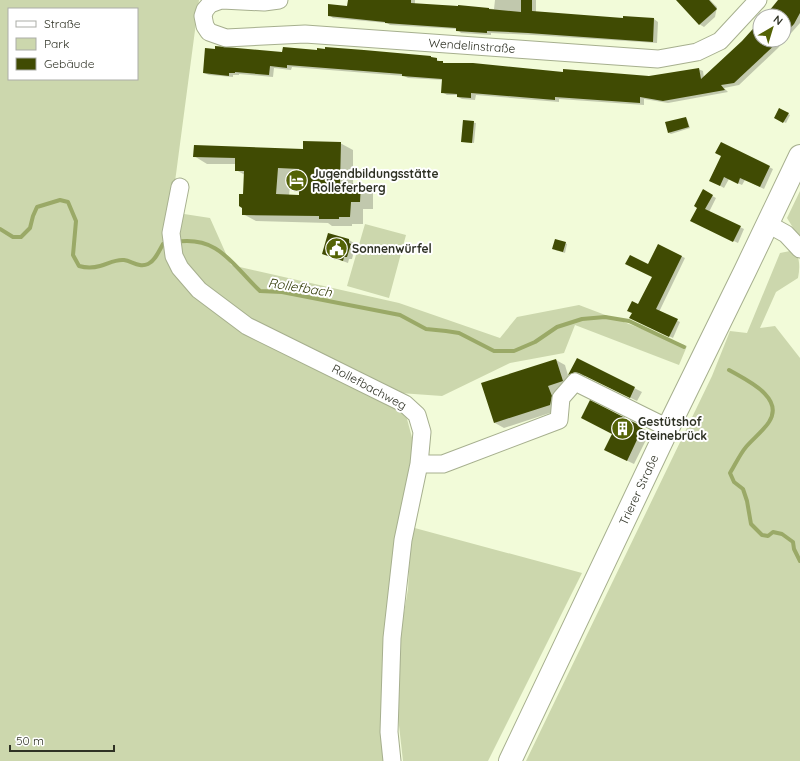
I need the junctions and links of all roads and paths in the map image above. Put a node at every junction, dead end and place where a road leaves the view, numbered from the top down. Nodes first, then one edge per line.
1 (221, 0) edge
2 (279, 0) edge
3 (758, 0) edge
4 (800, 156) edge
5 (180, 187) dead end
6 (768, 224) junction
7 (800, 249) edge
8 (668, 428) junction
9 (419, 464) junction
10 (392, 761) edge
11 (510, 761) edge

1 - 2 street, Wendelinstraße
1 - 3 street, Wendelinstraße
4 - 6 main road, Trierer Straße
5 - 9 street, Rollefbachweg
6 - 7 street
6 - 8 main road, Trierer Straße
8 - 9 street
8 - 11 main road, Trierer Straße
9 - 10 street, Rollefbachweg

